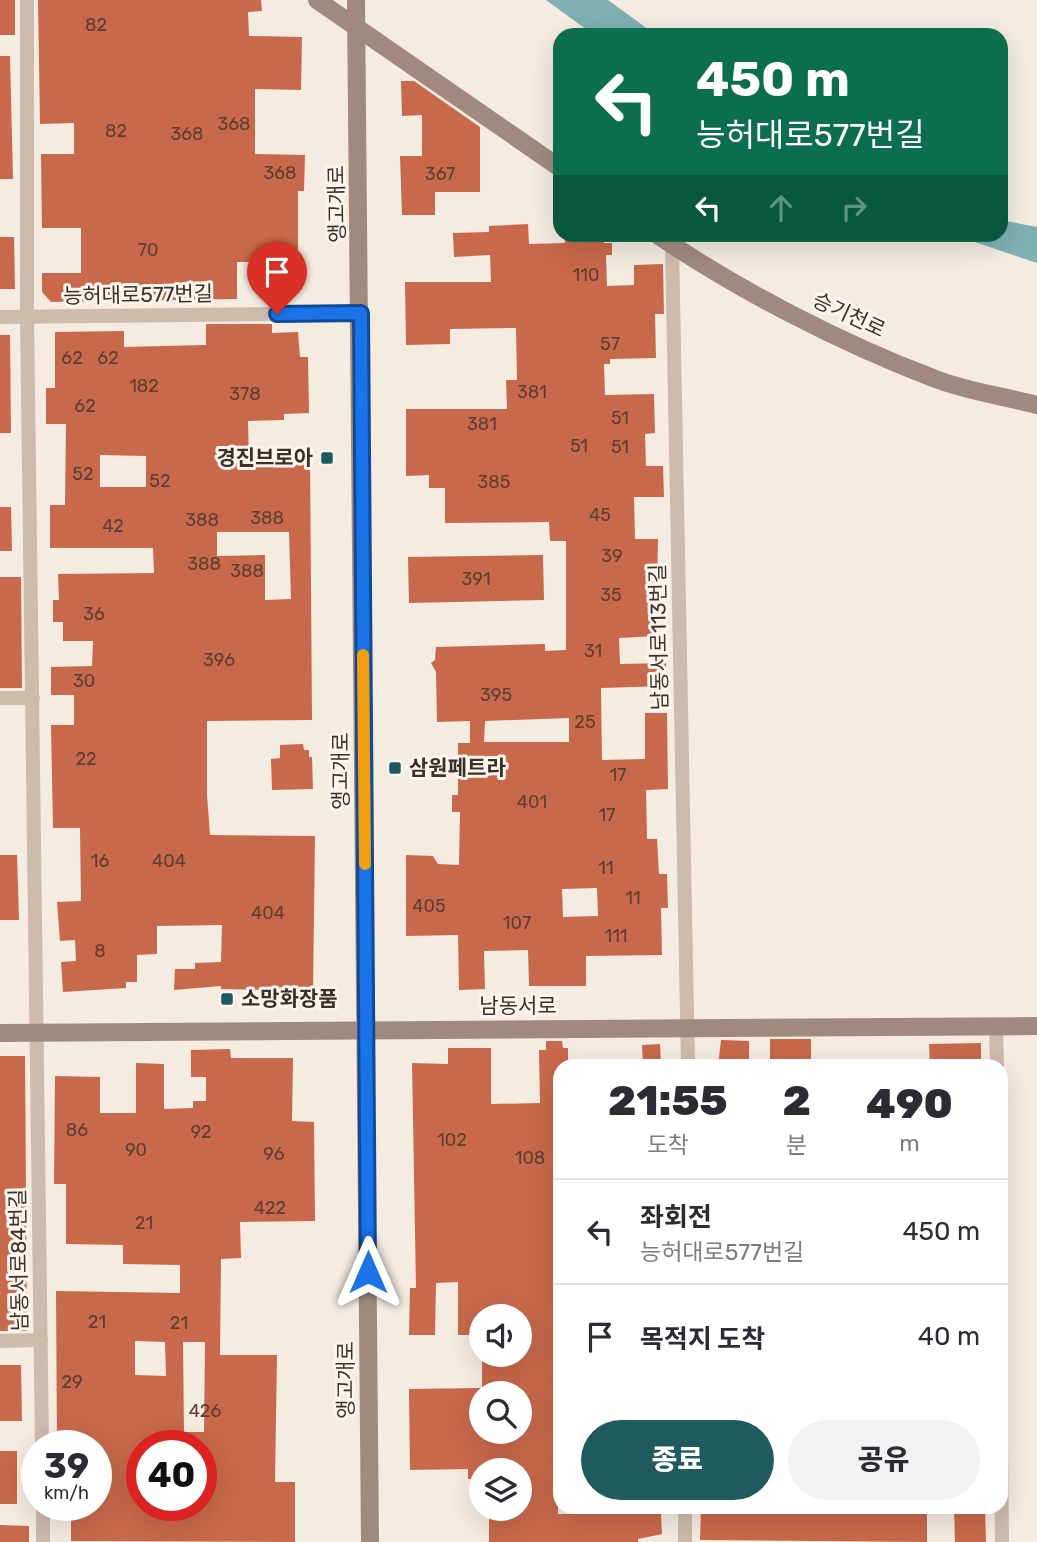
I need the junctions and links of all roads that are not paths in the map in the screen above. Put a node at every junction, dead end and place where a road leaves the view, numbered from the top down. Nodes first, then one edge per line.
1 (27, 0) edge
2 (317, 0) edge
3 (356, 0) edge
4 (357, 29) junction
5 (553, 164) edge
6 (667, 242) edge
7 (672, 246) junction
8 (361, 313) junction
9 (0, 317) edge
10 (27, 317) junction
11 (1037, 405) edge
12 (0, 698) edge
13 (33, 698) junction
14 (996, 1026) junction
15 (1037, 1026) edge
16 (688, 1028) junction
17 (366, 1030) junction
18 (0, 1033) edge
19 (38, 1033) junction
20 (688, 1059) edge
21 (997, 1059) edge
22 (41, 1340) junction
23 (0, 1341) edge
24 (42, 1430) edge
25 (685, 1514) edge
26 (1002, 1514) edge
27 (43, 1521) edge
28 (43, 1542) edge
29 (370, 1542) edge
30 (685, 1542) edge
31 (1002, 1542) edge

1 - 10 street, 남동서로84번길
2 - 4 street
3 - 4 street, 앵고개로
4 - 5 street
4 - 8 street, 앵고개로
6 - 7 street, 승기천로
7 - 11 street, 승기천로
7 - 16 street, 남동서로113번길
8 - 10 street, 능허대로577번길
8 - 17 street, 앵고개로
9 - 10 street, 능허대로577번길
10 - 13 street, 남동서로84번길
12 - 13 street
13 - 19 street, 남동서로84번길
14 - 15 street, 남동서로
14 - 16 street, 남동서로
14 - 21 street
16 - 17 street, 남동서로
16 - 20 street, 남동서로113번길
17 - 19 street, 남동서로
17 - 29 street, 앵고개로
18 - 19 street, 남동서로
19 - 22 street, 남동서로84번길
22 - 23 street
22 - 24 street, 남동서로84번길
25 - 30 street
26 - 31 street
27 - 28 street

